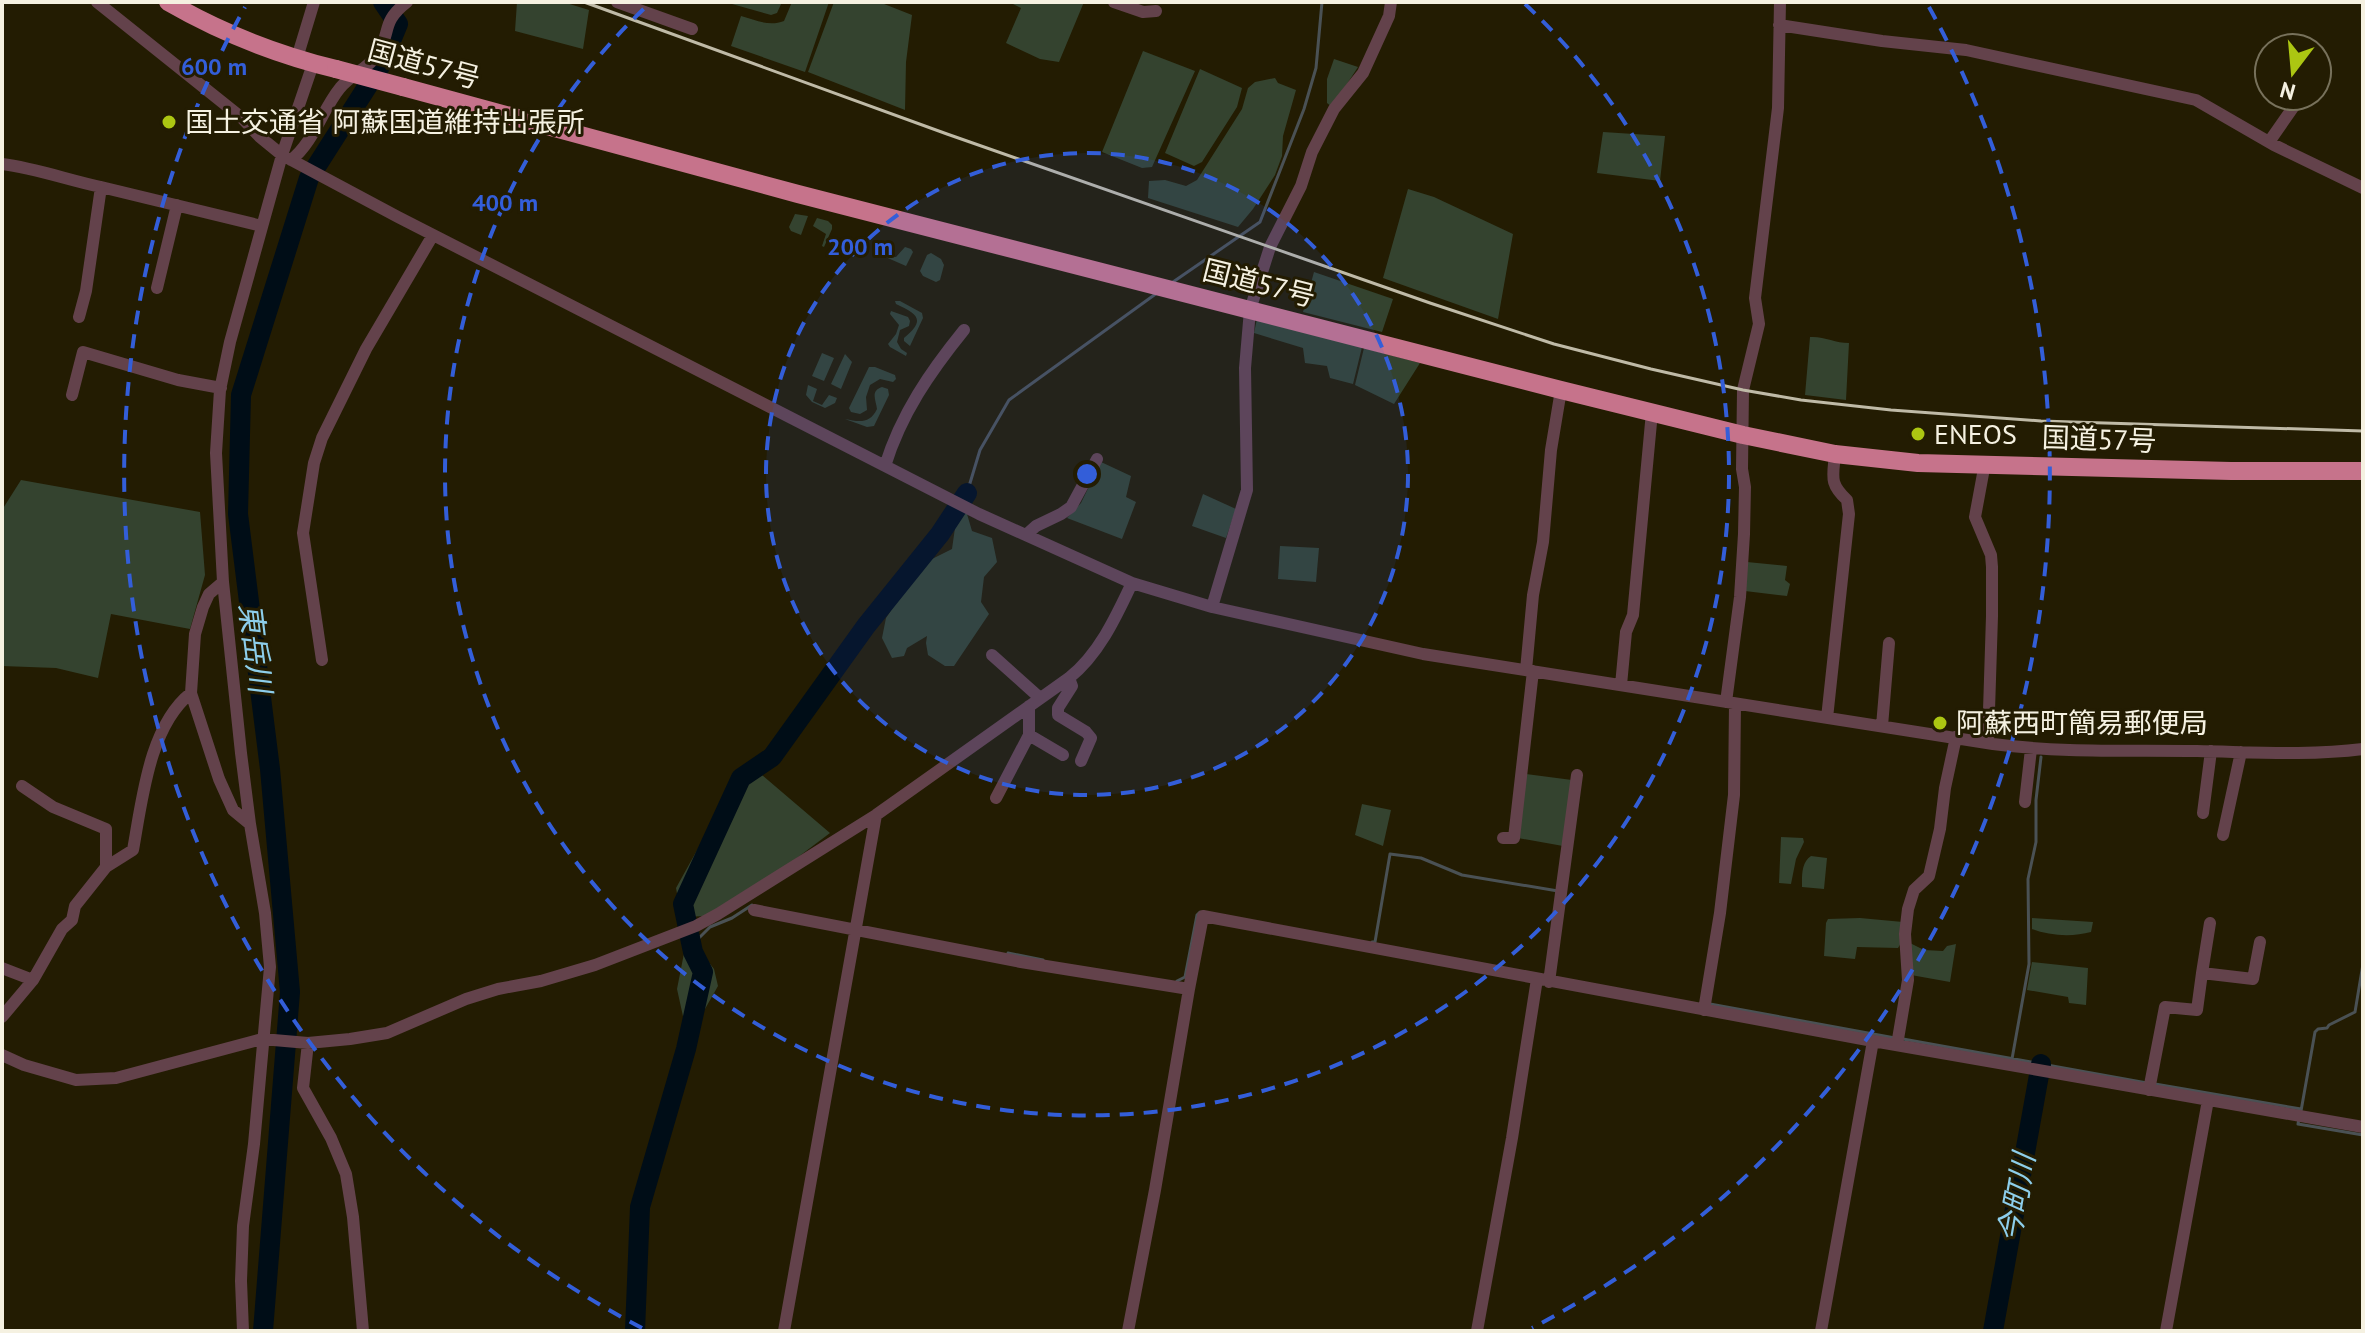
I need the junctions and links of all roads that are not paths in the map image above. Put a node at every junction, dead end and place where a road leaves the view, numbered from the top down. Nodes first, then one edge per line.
1 (97, 2) edge
2 (168, 2) edge
3 (314, 2) edge
4 (617, 2) edge
5 (1114, 2) edge
6 (1391, 2) edge
7 (1780, 2) edge
8 (402, 6) edge
9 (1156, 11) dead end
10 (1779, 25) junction
11 (692, 29) dead end
12 (305, 61) junction
13 (2290, 112) edge
14 (2269, 142) junction
15 (290, 159) junction
16 (2, 164) edge
17 (101, 187) junction
18 (2363, 188) edge
19 (177, 205) junction
20 (262, 226) junction
21 (433, 235) junction
22 (157, 288) dead end
23 (1250, 310) junction
24 (79, 317) dead end
25 (964, 330) dead end
26 (221, 388) junction
27 (1561, 390) junction
28 (72, 395) dead end
29 (1652, 412) junction
30 (1743, 435) junction
31 (1835, 454) junction
32 (1097, 459) dead end
33 (1985, 463) junction
34 (885, 466) junction
35 (2363, 471) edge
36 (1026, 535) junction
37 (223, 582) junction
38 (1132, 583) junction
39 (1212, 607) junction
40 (1889, 643) dead end
41 (992, 655) dead end
42 (322, 660) dead end
43 (1530, 671) junction
44 (1069, 678) junction
45 (1621, 685) junction
46 (191, 693) junction
47 (1035, 702) junction
48 (1730, 703) junction
49 (1827, 718) junction
50 (1882, 726) junction
51 (1029, 735) junction
52 (1956, 737) junction
53 (1988, 742) junction
54 (2031, 749) junction
55 (2363, 749) edge
56 (2211, 751) junction
57 (2241, 752) junction
58 (1063, 755) dead end
59 (1081, 761) dead end
60 (1577, 775) dead end
61 (22, 786) dead end
62 (996, 798) dead end
63 (2025, 802) dead end
64 (2203, 813) dead end
65 (876, 815) junction
66 (250, 824) junction
67 (2223, 835) dead end
68 (1503, 838) dead end
69 (106, 867) junction
70 (754, 910) dead end
71 (2210, 923) dead end
72 (856, 931) junction
73 (2260, 942) dead end
74 (2, 968) edge
75 (2202, 973) junction
76 (33, 980) junction
77 (1543, 981) junction
78 (1189, 989) junction
79 (1704, 1010) junction
80 (2, 1017) edge
81 (262, 1039) junction
82 (1873, 1041) junction
83 (308, 1043) junction
84 (1897, 1045) junction
85 (2, 1055) edge
86 (2149, 1090) junction
87 (2208, 1100) junction
88 (2363, 1127) edge
89 (243, 1331) edge
90 (363, 1331) edge
91 (784, 1331) edge
92 (1128, 1331) edge
93 (1477, 1331) edge
94 (1821, 1331) edge
95 (2166, 1331) edge

1 - 15 street
2 - 12 highway, 国道57号
3 - 12 street
4 - 11 street
5 - 9 street
6 - 23 street
7 - 10 street
8 - 15 street
10 - 14 street
10 - 30 street
12 - 15 street
12 - 23 highway, 国道57号, bridge
13 - 14 street
14 - 18 street
15 - 20 street
15 - 21 street
16 - 17 street
17 - 19 street
17 - 24 street
19 - 20 street
19 - 22 street
20 - 26 street
21 - 34 street
21 - 42 street
23 - 27 highway, 国道57号
23 - 39 street
25 - 34 street
26 - 28 street
26 - 37 street
27 - 29 highway, 国道57号
27 - 43 street
29 - 30 highway, 国道57号
29 - 45 street
30 - 31 highway, 国道57号
30 - 48 street
31 - 33 highway, 国道57号
31 - 49 street
32 - 36 street
33 - 35 highway, 国道57号
33 - 53 street
34 - 36 street
36 - 38 street
37 - 46 street
37 - 66 street
38 - 39 street
38 - 44 street
39 - 43 street
40 - 50 street
41 - 47 street
43 - 45 street
43 - 68 street
44 - 47 street
44 - 59 street
45 - 48 street
46 - 66 street
46 - 69 street
47 - 51 street
47 - 65 street
48 - 49 street
48 - 79 street
49 - 50 street
50 - 52 street
51 - 58 street
51 - 62 street
52 - 53 street
52 - 84 street
53 - 54 street
54 - 56 street
54 - 63 street
55 - 57 street
56 - 57 street
56 - 64 street
57 - 67 street
60 - 77 street
61 - 69 street
65 - 72 street
65 - 83 street
66 - 81 street
69 - 76 street
70 - 72 street
71 - 75 street
72 - 78 street
72 - 91 street
73 - 75 street
74 - 76 street
75 - 86 street
76 - 80 street
77 - 78 street
77 - 79 street
77 - 93 street
78 - 92 street
79 - 82 street
81 - 83 street
81 - 85 street
81 - 89 street
82 - 84 street
82 - 94 street
83 - 90 street
84 - 86 street
86 - 87 street
87 - 88 street
87 - 95 street

